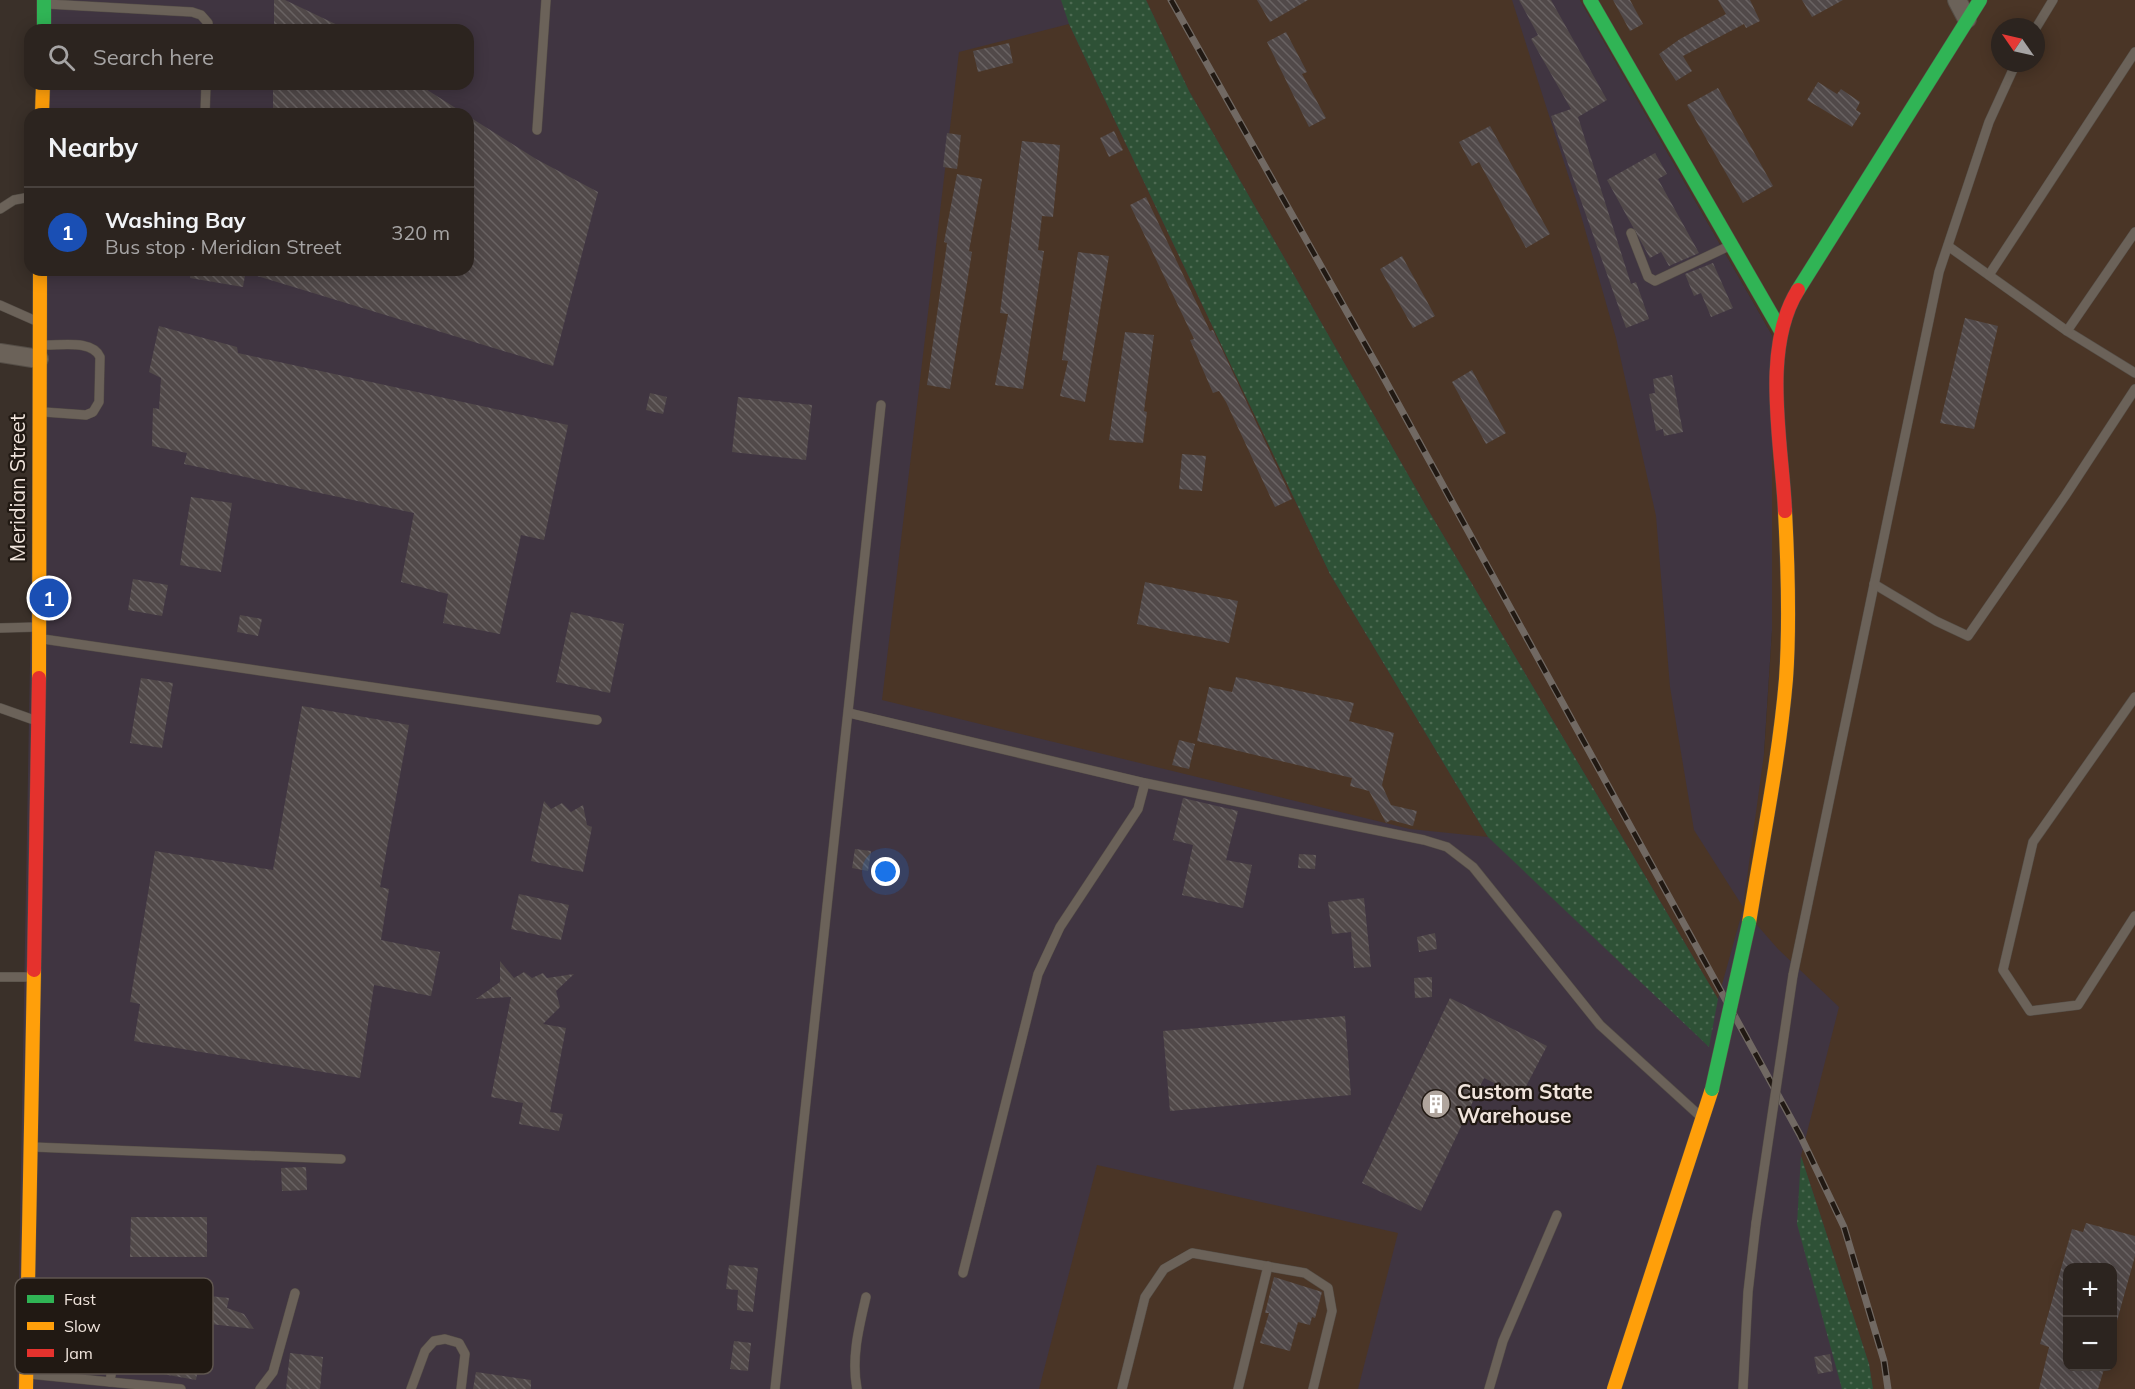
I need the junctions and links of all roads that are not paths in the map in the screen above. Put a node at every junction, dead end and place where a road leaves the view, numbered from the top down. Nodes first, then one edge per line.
1 (546, 0) edge
2 (1590, 0) edge
3 (1957, 0) edge
4 (1980, 0) edge
5 (2052, 0) edge
6 (44, 2) edge
7 (2042, 18) edge
8 (1968, 19) junction
9 (44, 24) edge
10 (208, 24) edge
11 (2135, 52) edge
12 (2012, 72) edge
13 (43, 90) edge
14 (206, 90) edge
15 (42, 108) edge
16 (205, 108) edge
17 (537, 130) dead end
18 (24, 199) edge
19 (0, 209) edge
20 (2135, 232) edge
21 (1631, 233) dead end
22 (1731, 245) junction
23 (1948, 246) junction
24 (1989, 274) junction
25 (40, 276) edge
26 (0, 305) edge
27 (39, 322) junction
28 (1781, 331) junction
29 (2067, 331) junction
30 (39, 352) junction
31 (0, 353) edge
32 (2135, 373) edge
33 (2135, 388) edge
34 (881, 405) dead end
35 (39, 412) junction
36 (1874, 584) junction
37 (0, 628) edge
38 (40, 633) junction
39 (2135, 697) edge
40 (0, 708) edge
41 (849, 713) junction
42 (597, 720) dead end
43 (39, 722) junction
44 (1145, 783) junction
45 (2135, 916) edge
46 (0, 977) edge
47 (32, 977) junction
48 (1703, 1119) junction
49 (31, 1147) junction
50 (341, 1159) dead end
51 (1557, 1215) dead end
52 (1268, 1266) junction
53 (963, 1273) dead end
54 (28, 1278) edge
55 (295, 1293) dead end
56 (866, 1297) dead end
57 (27, 1374) edge
58 (36, 1374) edge
59 (111, 1374) edge
60 (110, 1382) junction
61 (26, 1389) edge
62 (181, 1389) edge
63 (260, 1389) edge
64 (411, 1389) edge
65 (461, 1389) edge
66 (775, 1389) edge
67 (857, 1389) edge
68 (1122, 1389) edge
69 (1238, 1389) edge
70 (1313, 1389) edge
71 (1489, 1389) edge
72 (1614, 1389) edge
73 (1743, 1389) edge

1 - 17 lane
2 - 22 main road
3 - 8 street
4 - 8 main road
5 - 7 lane
6 - 9 main road
6 - 10 lane
8 - 28 main road
11 - 24 lane
12 - 23 lane
13 - 15 main road
14 - 16 lane
18 - 19 lane
20 - 29 lane
21 - 22 lane
22 - 28 main road
23 - 24 lane
23 - 36 lane
24 - 29 lane
25 - 27 main road, Meridian Street
26 - 27 lane
27 - 30 main road, Meridian Street
28 - 48 main road, bridge
29 - 32 lane
30 - 31 street
30 - 35 main road, Meridian Street
30 - 35 lane
33 - 36 lane
34 - 41 lane
35 - 38 main road, Meridian Street
36 - 73 lane, bridge
37 - 38 lane
38 - 42 lane
38 - 43 main road, Meridian Street
39 - 45 lane
40 - 43 lane
41 - 44 lane
41 - 66 lane
43 - 47 main road, Meridian Street
44 - 48 lane
44 - 53 lane
46 - 47 lane
47 - 49 main road, Meridian Street
48 - 72 main road
49 - 50 lane
49 - 54 main road, Meridian Street
51 - 71 lane
52 - 68 lane
52 - 69 lane
52 - 70 lane
55 - 63 lane
56 - 67 lane
57 - 61 main road, Meridian Street
58 - 60 lane
59 - 60 lane
60 - 62 lane
64 - 65 lane

